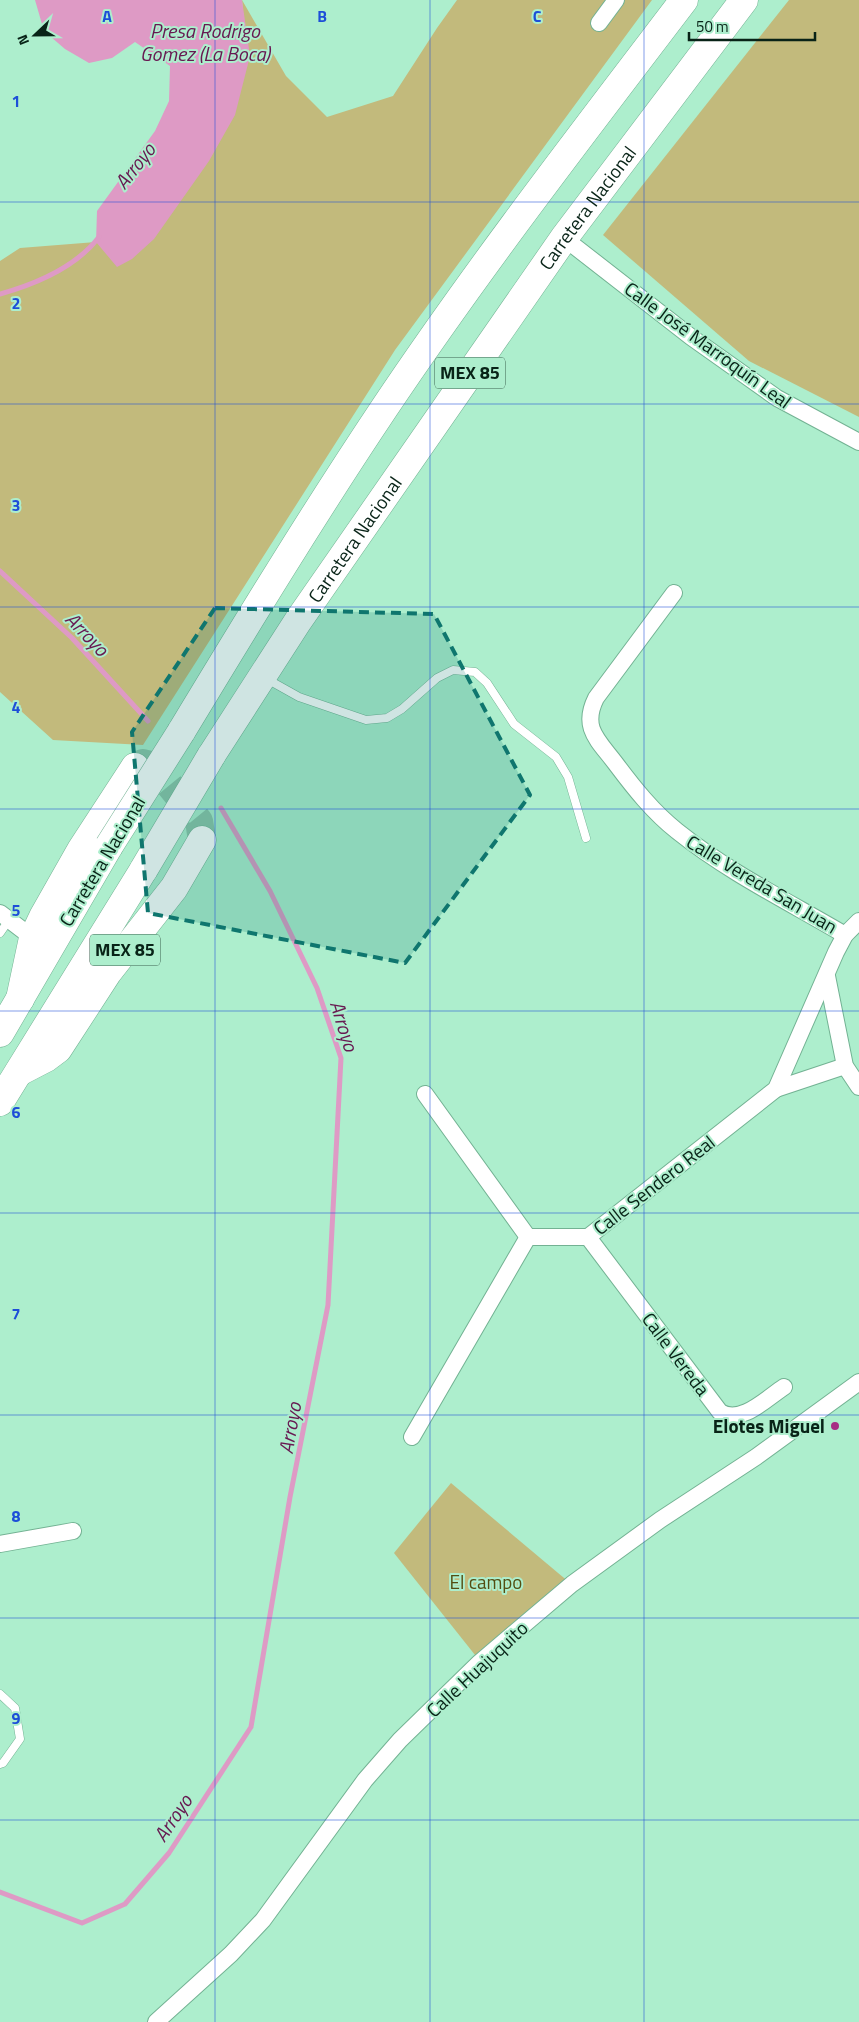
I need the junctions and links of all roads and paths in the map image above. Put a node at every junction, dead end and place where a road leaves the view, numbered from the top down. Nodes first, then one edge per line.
1 (616, 0) edge
2 (684, 0) edge
3 (744, 0) edge
4 (599, 23) dead end
5 (564, 238) junction
6 (859, 442) edge
7 (674, 593) dead end
8 (262, 676) junction
9 (135, 767) dead end
10 (586, 838) dead end
11 (202, 840) dead end
12 (859, 921) edge
13 (3, 922) edge
14 (845, 935) junction
15 (34, 938) junction
16 (827, 976) junction
17 (20, 1000) junction
18 (0, 1033) edge
19 (845, 1066) junction
20 (19, 1072) junction
21 (859, 1087) edge
22 (776, 1089) junction
23 (425, 1094) dead end
24 (0, 1102) edge
25 (528, 1237) junction
26 (588, 1237) junction
27 (859, 1382) edge
28 (784, 1387) dead end
29 (412, 1437) dead end
30 (73, 1531) dead end
31 (0, 1544) edge
32 (0, 1694) edge
33 (0, 1764) edge
34 (156, 2022) edge

1 - 4 street
2 - 17 highway, Carretera Nacional / MEX 85, bridge
3 - 5 highway, Carretera Nacional / MEX 85
5 - 6 street, Calle José Marroquín Leal
5 - 8 highway, Carretera Nacional / MEX 85
7 - 14 street, Calle Vereda San Juan
8 - 10 lane
8 - 20 highway, Carretera Nacional / MEX 85, bridge
9 - 15 highway, MEX 85
11 - 20 highway, MEX 85
12 - 14 street, Calle Sendero Real
13 - 15 street
14 - 16 street, Calle Sendero Real
15 - 17 highway, MEX 85
16 - 19 street
16 - 22 street, Calle Sendero Real
17 - 18 highway, Carretera Nacional / MEX 85
19 - 21 street
19 - 22 street
20 - 24 highway, Carretera Nacional / MEX 85
22 - 26 street, Calle Sendero Real
23 - 25 street
25 - 26 street, Calle Sendero Real
25 - 29 street
26 - 28 street, Calle Vereda
27 - 34 street, Calle Huajuquito
30 - 31 street
32 - 33 lane

